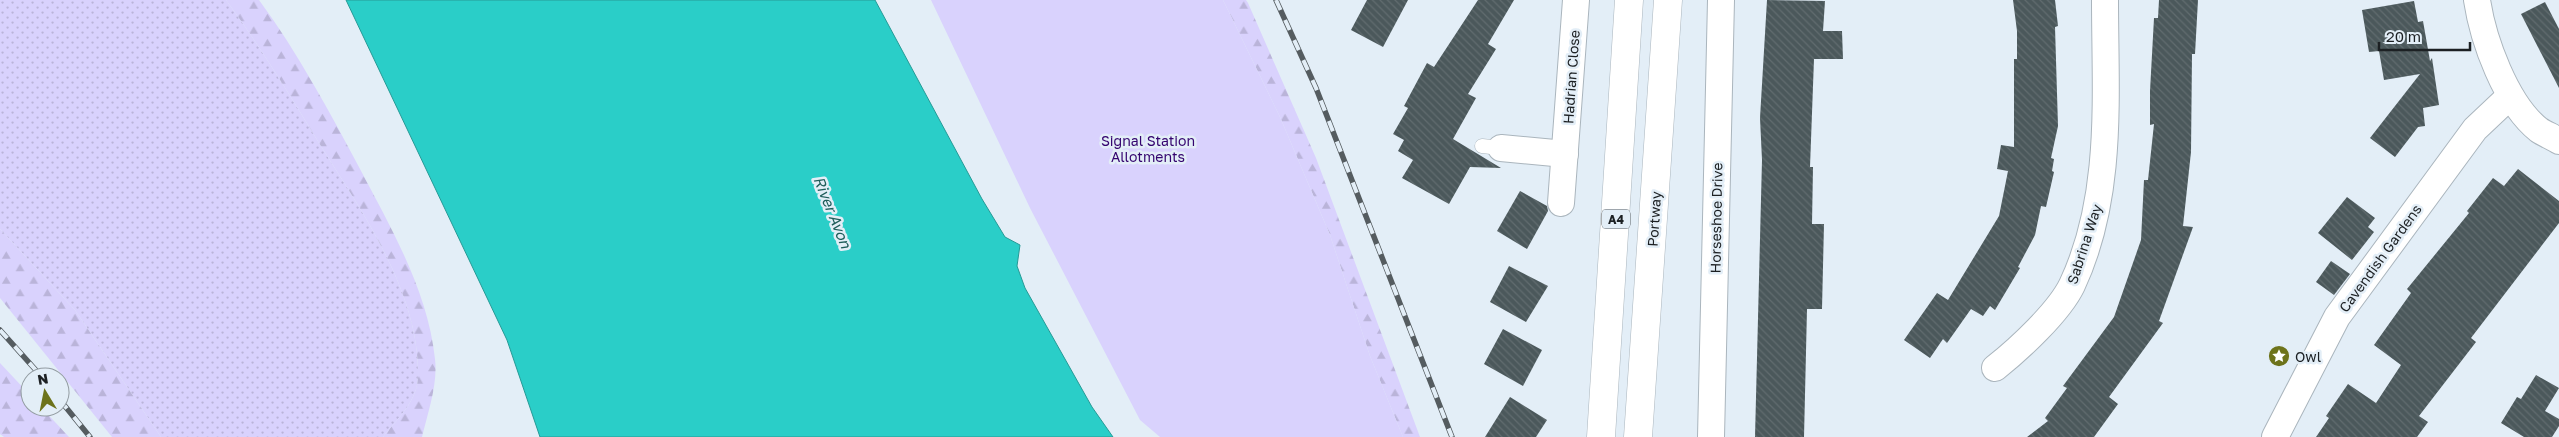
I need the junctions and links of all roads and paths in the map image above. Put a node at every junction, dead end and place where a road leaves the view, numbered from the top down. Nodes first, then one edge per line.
1 (1576, 0) edge
2 (1668, 0) edge
3 (1721, 0) edge
4 (2105, 0) edge
5 (2476, 0) edge
6 (1626, 7) edge
7 (2510, 96) junction
8 (2559, 141) edge
9 (1491, 147) dead end
10 (1565, 154) junction
11 (1561, 203) dead end
12 (1995, 368) dead end
13 (1601, 437) edge
14 (1638, 437) edge
15 (1711, 437) edge
16 (2275, 437) edge

1 - 10 street, Hadrian Close
2 - 14 highway, Portway
3 - 15 street, Horseshoe Drive
4 - 12 street, Sabrina Way
5 - 7 street
6 - 13 highway, A4
7 - 8 street
7 - 16 street, Cavendish Gardens
9 - 10 street
10 - 11 street, Hadrian Close

